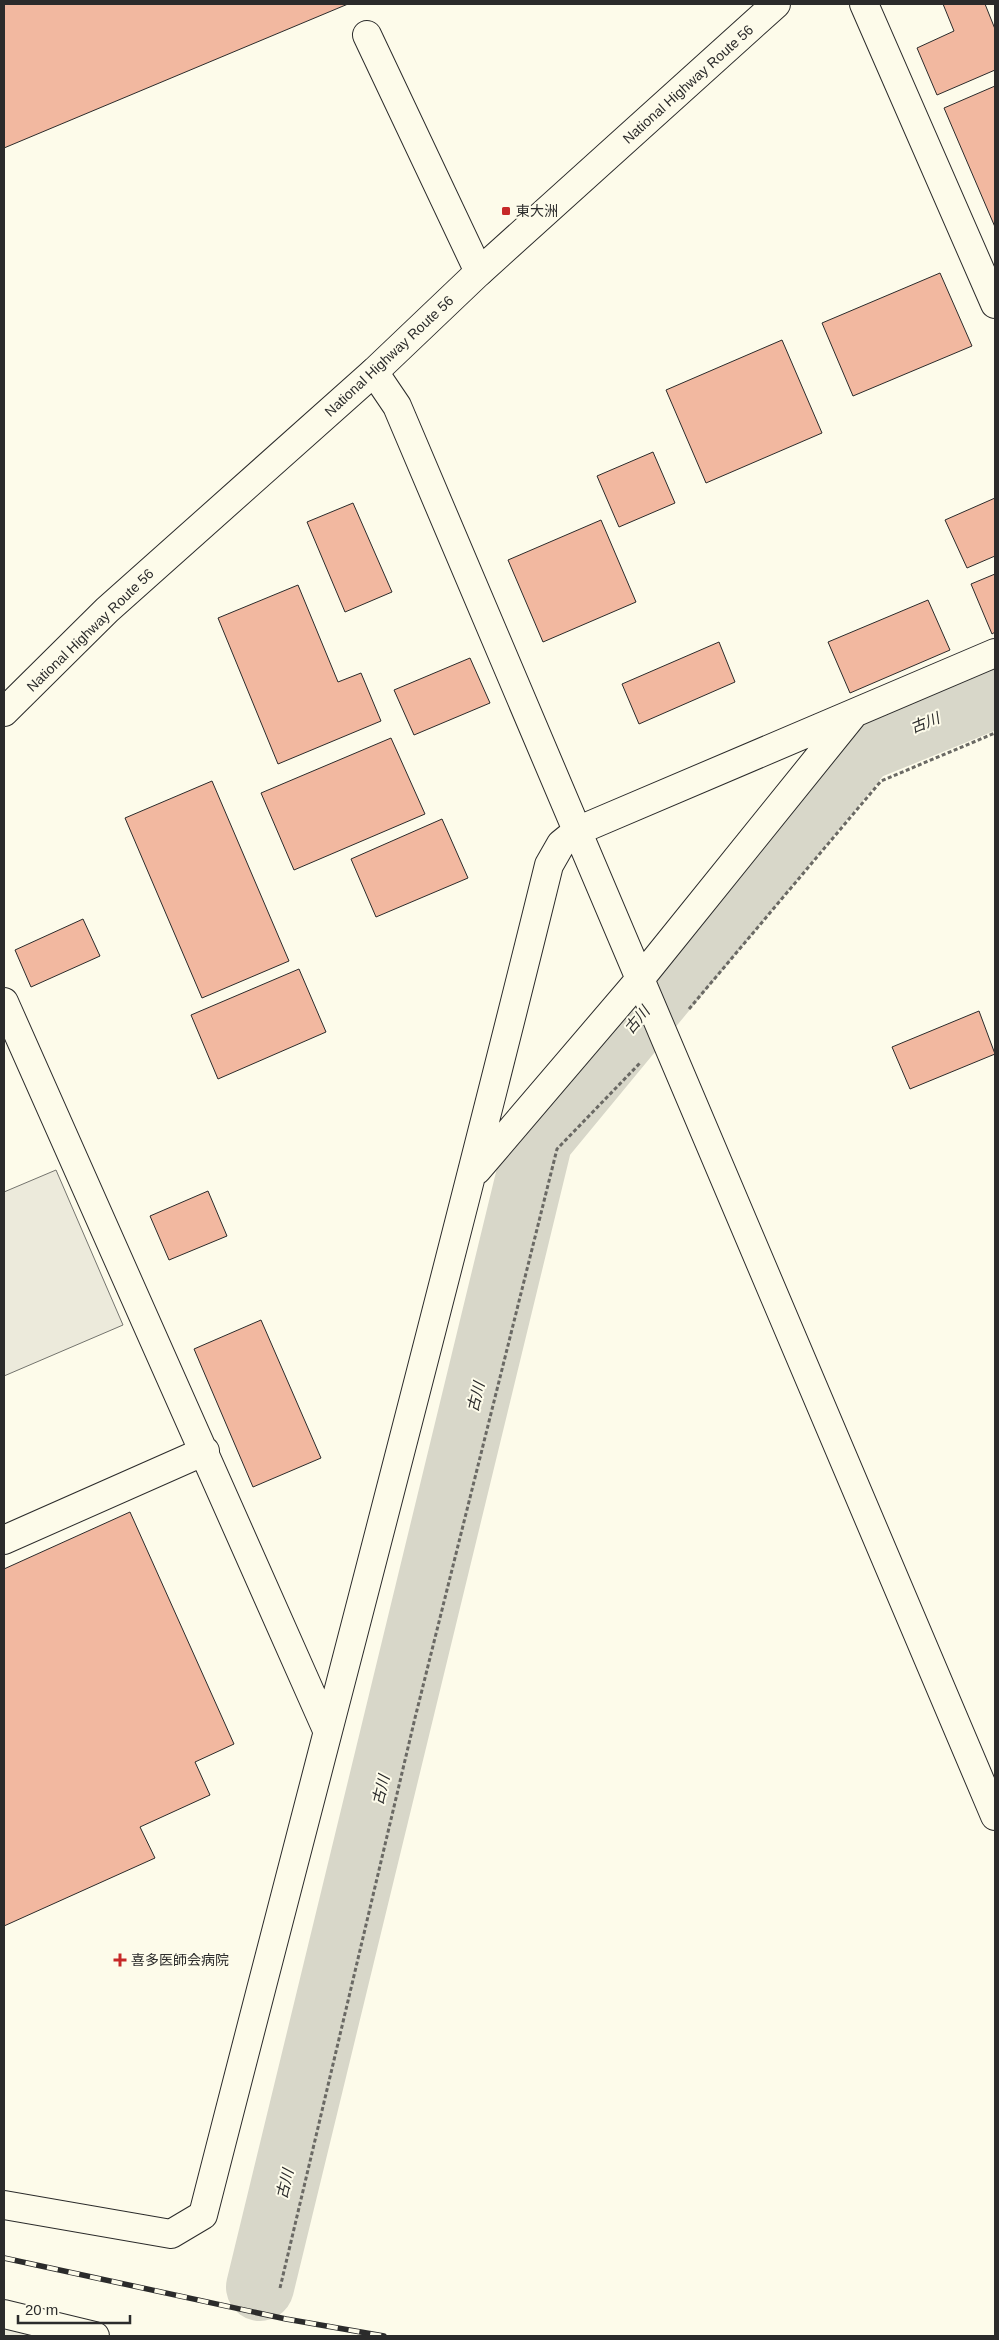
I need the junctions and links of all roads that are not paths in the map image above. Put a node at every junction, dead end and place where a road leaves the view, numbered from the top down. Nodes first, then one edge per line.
1 (776, 4) edge
2 (864, 4) edge
3 (366, 35) dead end
4 (479, 272) junction
5 (995, 304) edge
6 (374, 372) junction
7 (995, 653) edge
8 (4, 712) edge
9 (855, 713) junction
10 (577, 831) junction
11 (640, 979) junction
12 (4, 1002) edge
13 (473, 1174) junction
14 (205, 1451) junction
15 (4, 1540) edge
16 (327, 1730) junction
17 (995, 1816) edge
18 (4, 2205) edge
19 (4, 2314) edge
20 (95, 2336) edge

1 - 4 main road, National Highway Route 56
2 - 5 main road
3 - 4 main road
4 - 6 main road, National Highway Route 56
6 - 8 main road, National Highway Route 56
6 - 10 main road
7 - 9 main road
9 - 10 main road
9 - 11 main road
10 - 11 main road
10 - 13 main road
11 - 13 main road
11 - 17 main road
12 - 14 main road
13 - 16 main road
14 - 15 main road
14 - 16 main road
16 - 18 main road
19 - 20 main road

